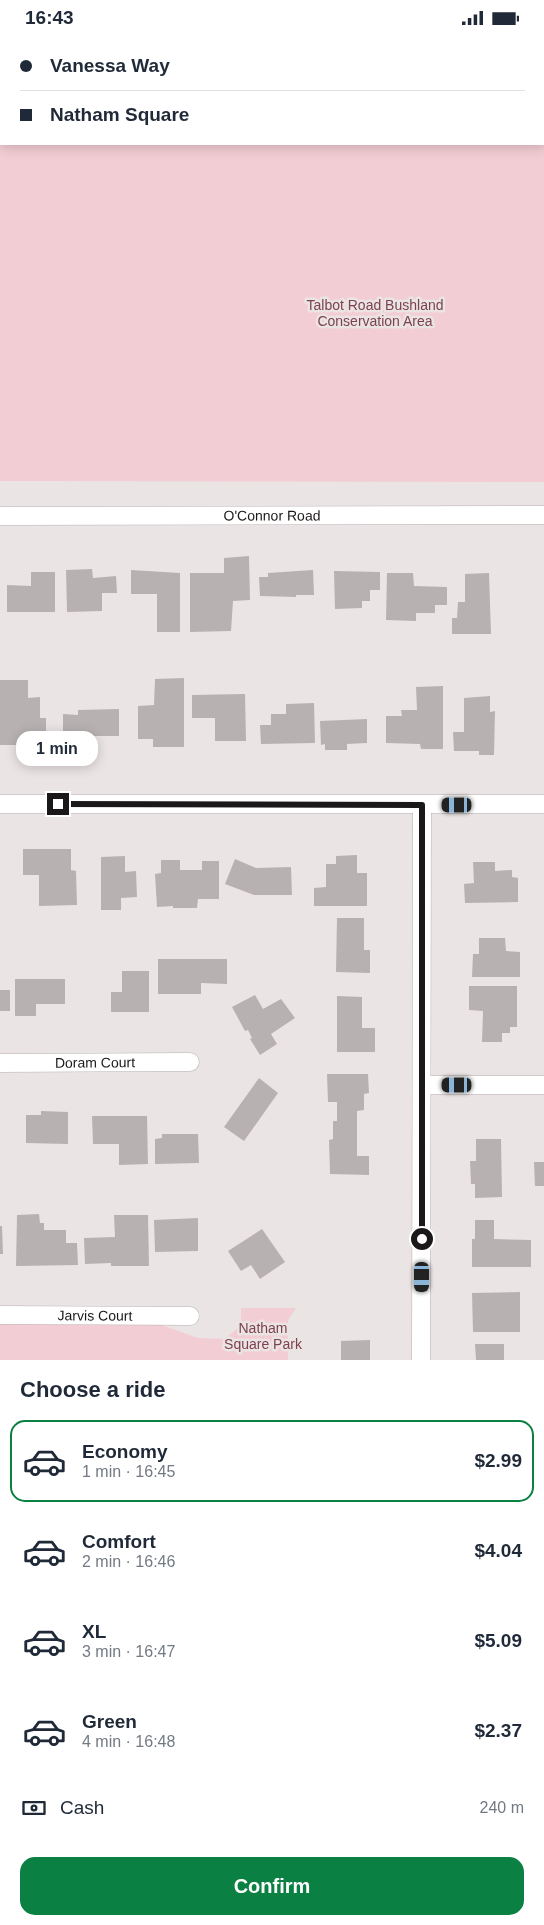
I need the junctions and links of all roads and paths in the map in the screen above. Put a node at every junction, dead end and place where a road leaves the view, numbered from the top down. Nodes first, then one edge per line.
1 (544, 515) edge
2 (0, 516) edge
3 (0, 804) edge
4 (544, 804) edge
5 (422, 805) junction
6 (190, 1062) dead end
7 (0, 1063) edge
8 (422, 1085) junction
9 (544, 1085) edge
10 (0, 1315) edge
11 (190, 1316) dead end
12 (421, 1360) edge

1 - 2 street, O'Connor Road
3 - 5 street
4 - 5 street
5 - 8 street
6 - 7 street, Doram Court
8 - 9 street
8 - 12 street
10 - 11 street, Jarvis Court

